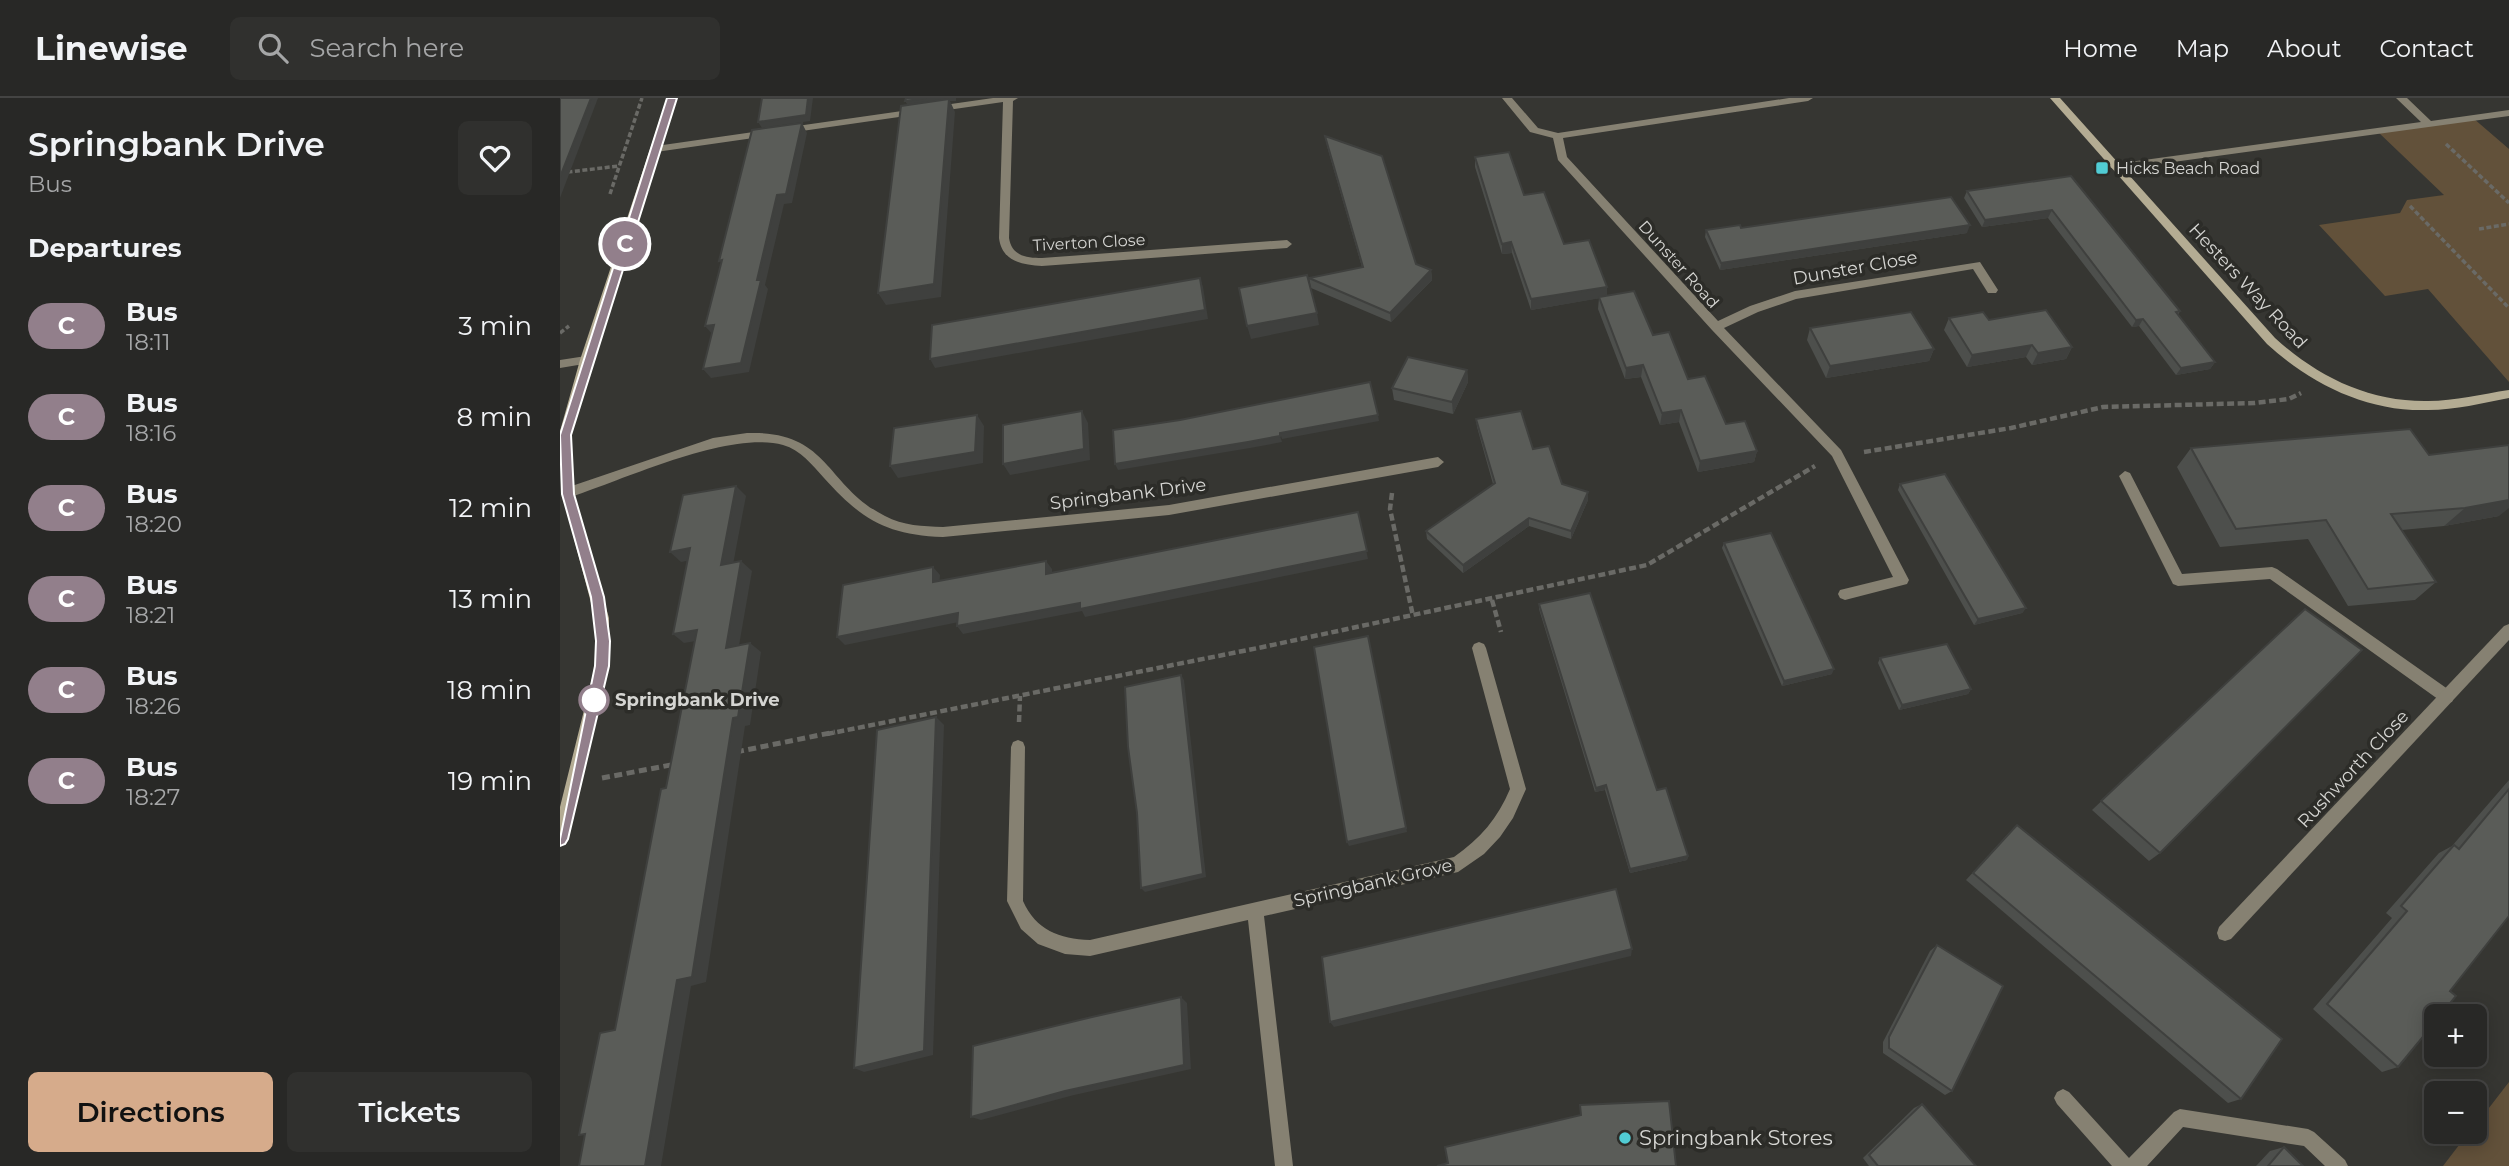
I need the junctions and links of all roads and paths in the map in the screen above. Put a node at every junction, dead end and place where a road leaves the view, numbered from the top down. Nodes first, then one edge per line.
1 (642, 98) edge
2 (672, 98) edge
3 (1011, 98) edge
4 (1507, 98) edge
5 (1808, 98) edge
6 (2055, 98) edge
7 (2401, 98) edge
8 (1782, 100) edge
9 (2509, 113) edge
10 (2428, 123) junction
11 (1558, 136) junction
12 (656, 149) junction
13 (2115, 167) junction
14 (560, 173) edge
15 (2509, 204) edge
16 (2410, 206) dead end
17 (2509, 224) edge
18 (2479, 229) dead end
19 (1287, 244) dead end
20 (1992, 290) dead end
21 (2509, 308) edge
22 (1716, 327) junction
23 (586, 360) junction
24 (560, 363) edge
25 (2328, 382) junction
26 (2509, 394) edge
27 (1838, 455) junction
28 (1438, 462) dead end
29 (1394, 470) junction
30 (2125, 476) dead end
31 (568, 494) junction
32 (1845, 594) dead end
33 (1413, 616) junction
34 (2509, 630) edge
35 (1479, 648) dead end
36 (2447, 697) junction
37 (1018, 747) dead end
38 (730, 753) edge
39 (678, 763) edge
40 (575, 783) junction
41 (560, 839) edge
42 (1255, 910) junction
43 (2225, 933) dead end
44 (2063, 1098) dead end
45 (1284, 1166) edge
46 (2124, 1166) edge
47 (2134, 1166) edge
48 (2339, 1166) edge

1 - 14 path
2 - 12 street
3 - 12 street
3 - 19 street, Tiverton Close
4 - 11 street
5 - 8 street
6 - 13 street, Hesters Way Road
7 - 10 street
8 - 11 street
9 - 10 street
10 - 13 street
10 - 15 path
11 - 22 street, Dunster Road
12 - 23 street
13 - 25 street, Hesters Way Road
16 - 21 path
17 - 18 path
20 - 22 street, Dunster Close
22 - 27 street, Dunster Road
23 - 24 street
23 - 31 street
25 - 26 street, Hesters Way Road
25 - 27 path
27 - 32 street, Dunster Road
27 - 33 path
28 - 29 street, Springbank Drive
29 - 31 street, Springbank Drive
29 - 33 path
30 - 36 street
31 - 40 street
33 - 38 path
34 - 36 street, Rushworth Close
35 - 42 street, Springbank Grove
36 - 43 street, Rushworth Close
37 - 42 street, Springbank Grove
39 - 40 path
40 - 41 street
42 - 45 street
44 - 46 street
47 - 48 street

